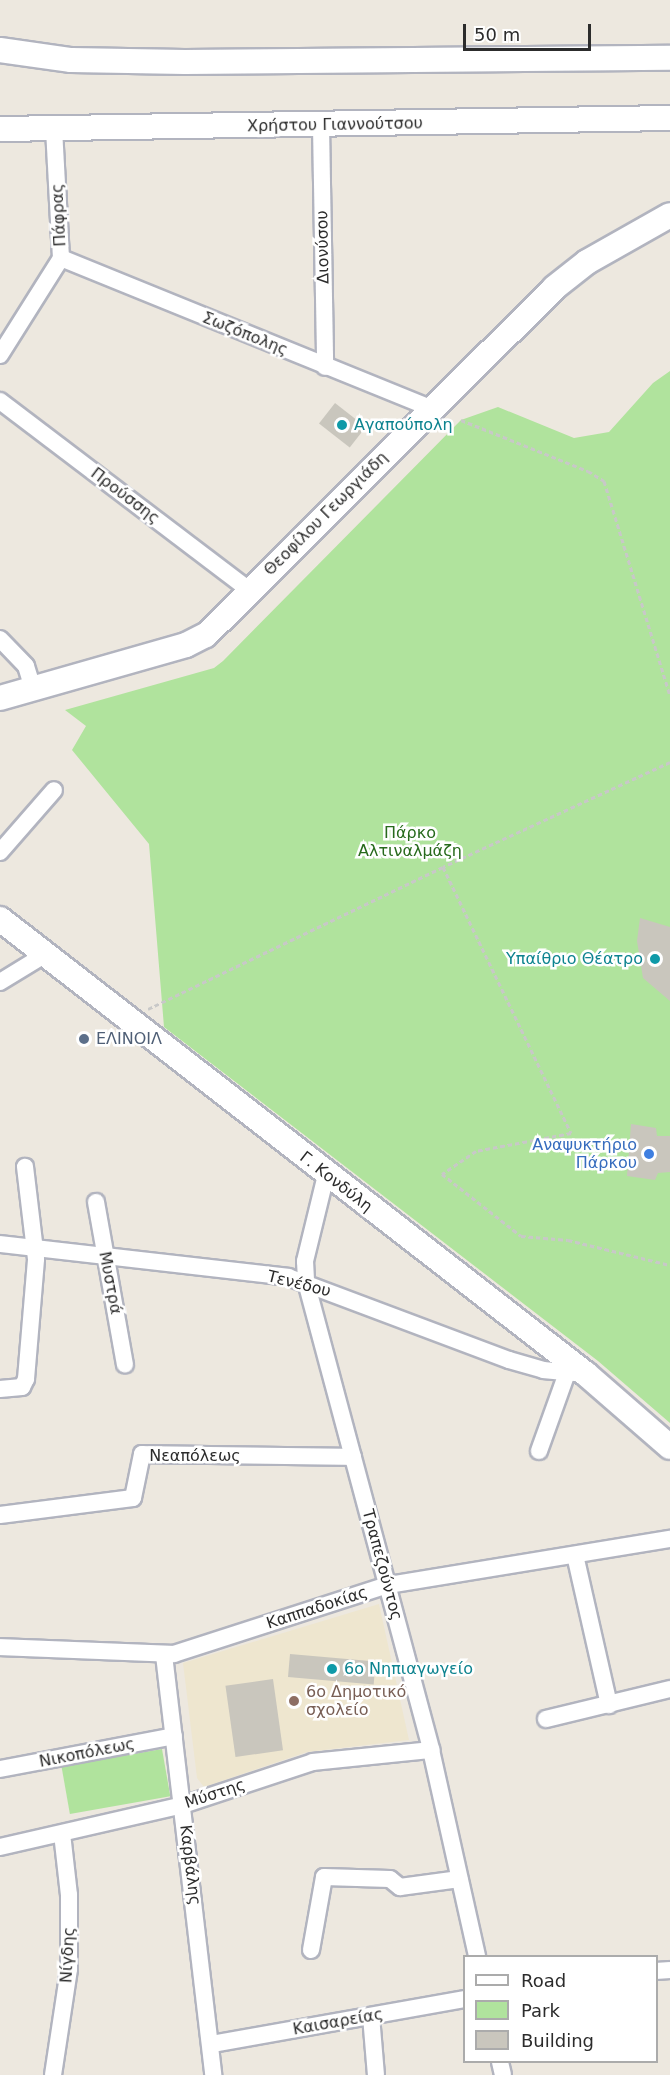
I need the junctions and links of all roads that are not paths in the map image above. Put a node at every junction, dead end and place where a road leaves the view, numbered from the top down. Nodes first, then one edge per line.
1 (0, 50) edge
2 (670, 58) edge
3 (670, 117) edge
4 (321, 126) junction
5 (0, 129) edge
6 (54, 129) junction
7 (670, 215) edge
8 (61, 258) junction
9 (0, 355) edge
10 (325, 367) junction
11 (0, 401) edge
12 (431, 408) junction
13 (250, 591) junction
14 (0, 639) edge
15 (33, 689) junction
16 (0, 698) edge
17 (54, 790) dead end
18 (0, 852) edge
19 (0, 919) edge
20 (44, 955) junction
21 (0, 982) edge
22 (25, 1167) dead end
23 (326, 1175) junction
24 (96, 1202) dead end
25 (0, 1244) edge
26 (36, 1247) junction
27 (105, 1254) junction
28 (306, 1282) junction
29 (126, 1364) dead end
30 (577, 1373) junction
31 (0, 1389) edge
32 (670, 1447) edge
33 (539, 1452) dead end
34 (352, 1457) junction
35 (0, 1515) edge
36 (670, 1539) edge
37 (575, 1555) junction
38 (388, 1585) junction
39 (0, 1647) edge
40 (164, 1655) junction
41 (670, 1689) edge
42 (609, 1705) junction
43 (546, 1719) dead end
44 (174, 1736) junction
45 (431, 1750) junction
46 (0, 1769) edge
47 (183, 1805) junction
48 (62, 1834) junction
49 (0, 1847) edge
50 (459, 1879) junction
51 (311, 1950) dead end
52 (477, 1955) edge
53 (463, 1999) edge
54 (370, 2016) junction
55 (212, 2044) junction
56 (53, 2075) edge
57 (213, 2075) edge
58 (376, 2075) edge

1 - 2 street
3 - 4 street, Χρήστου Γιαννούτσου
4 - 6 street, Χρήστου Γιαννούτσου
4 - 10 street, Διονύσου
5 - 6 street, Χρήστου Γιαννούτσου
6 - 8 street, Πάφρας
7 - 12 street, Θεοφίλου Γεωργιάδη
8 - 9 street, Πάφρας
8 - 10 street, Σωζόπολης
10 - 12 street, Σωζόπολης
11 - 13 street, Προύσσης
12 - 13 street, Θεοφίλου Γεωργιάδη
13 - 15 street, Θεοφίλου Γεωργιάδη
14 - 15 street
15 - 16 street, Θεοφίλου Γεωργιάδη
17 - 18 street
19 - 20 street, Γ. Κονδύλη
20 - 21 street
20 - 23 street, Γ. Κονδύλη
22 - 26 street
23 - 28 street, Τραπεζούντος
23 - 30 street, Γ. Κονδύλη
24 - 27 street, Μυστρά
25 - 26 street, Τενέδου
26 - 27 street, Τενέδου
26 - 31 street
27 - 28 street, Τενέδου
27 - 29 street, Μυστρά
28 - 30 street, Τενέδου
28 - 34 street, Τραπεζούντος
30 - 32 street, Γ. Κονδύλη
30 - 33 street
34 - 35 street, Νεαπόλεως
34 - 38 street, Τραπεζούντος
36 - 37 street, Καππαδοκίας
37 - 38 street, Καππαδοκίας
37 - 42 street
38 - 40 street, Καππαδοκίας
38 - 45 street, Τραπεζούντος
39 - 40 street, Καππαδοκίας
40 - 44 street, Καρβάλης
41 - 42 street
42 - 43 street
44 - 46 street, Νικοπόλεως
44 - 47 street, Καρβάλης
45 - 47 street, Μύστης
45 - 50 street, Τραπεζούντος
47 - 48 street, Μύστης
47 - 55 street, Καρβάλης
48 - 49 street, Μύστης
48 - 56 street, Νίγδης
50 - 51 street
50 - 52 street, Τραπεζούντος
53 - 54 street, Καισαρείας
54 - 55 street, Καισαρείας
54 - 58 street
55 - 57 street, Καρβάλης

